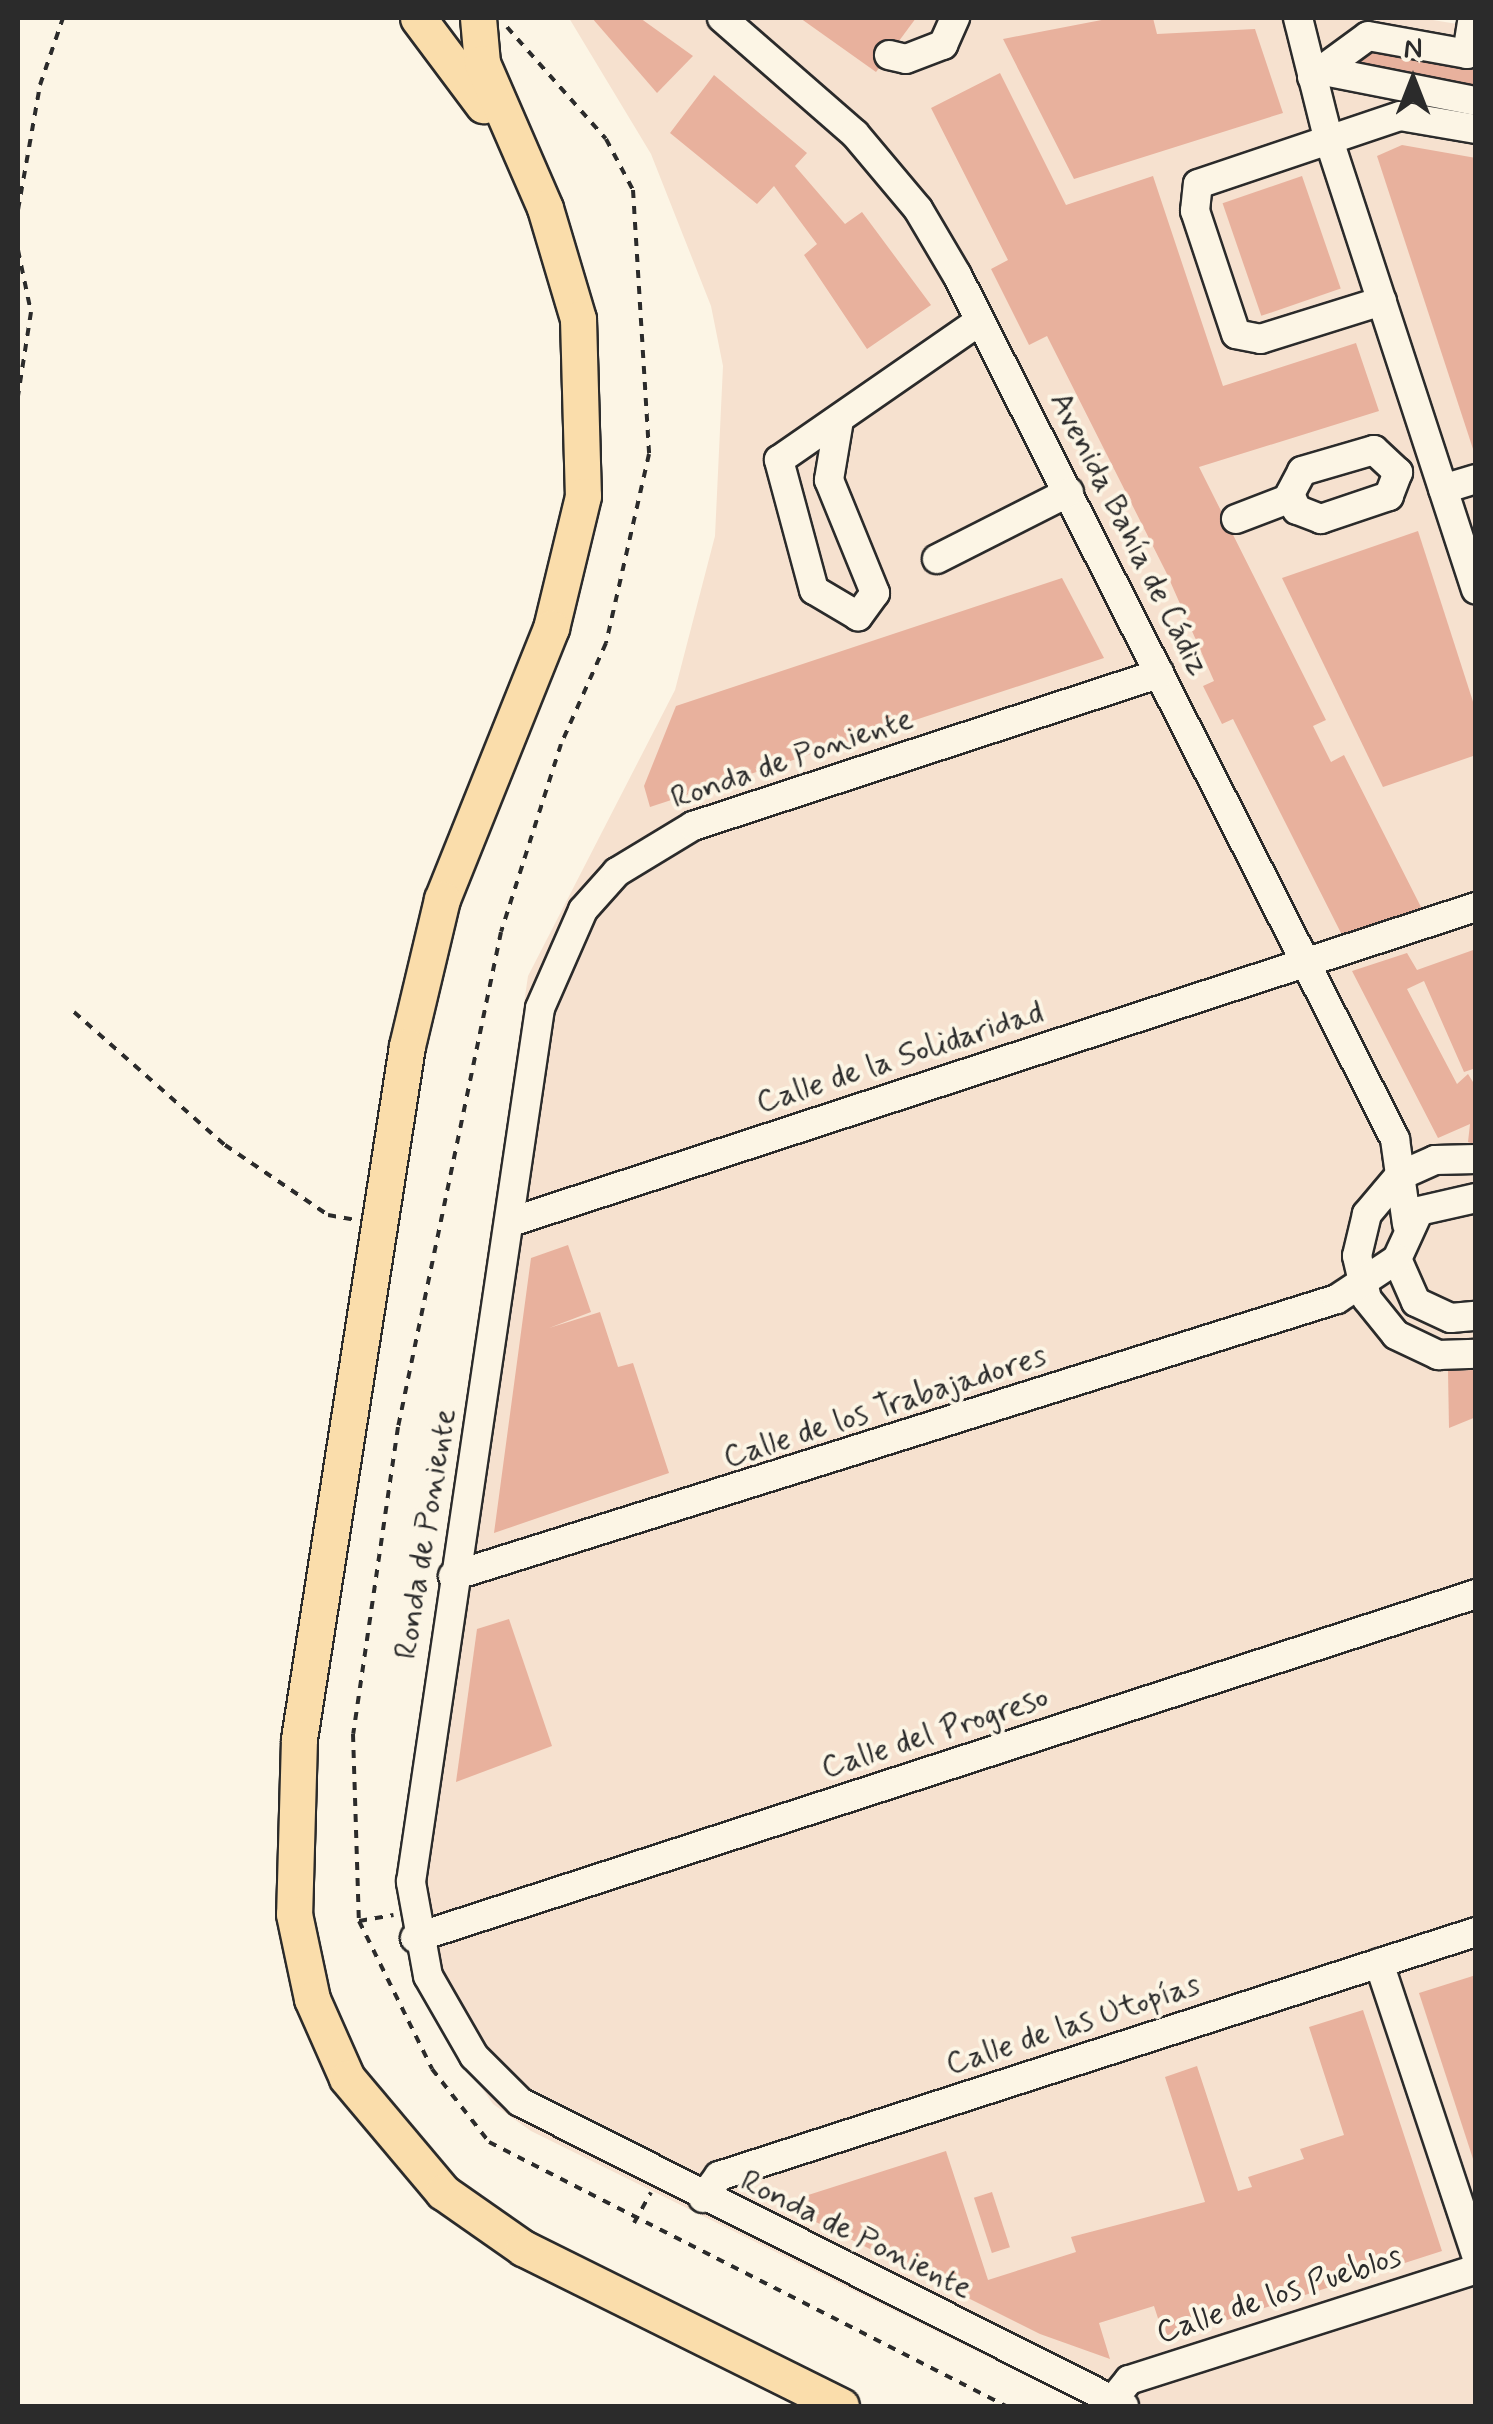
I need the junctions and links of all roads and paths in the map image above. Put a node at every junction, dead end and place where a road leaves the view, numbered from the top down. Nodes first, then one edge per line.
1 (64, 18) edge
2 (418, 18) edge
3 (478, 18) edge
4 (495, 18) edge
5 (722, 18) edge
6 (955, 18) edge
7 (1298, 18) edge
8 (1473, 18) edge
9 (1471, 54) edge
10 (888, 55) dead end
11 (1320, 74) junction
12 (1476, 101) edge
13 (1476, 129) edge
14 (1328, 137) junction
15 (518, 149) junction
16 (18, 210) edge
17 (18, 250) edge
18 (1382, 302) junction
19 (980, 321) junction
20 (18, 396) edge
21 (838, 420) junction
22 (1433, 456) junction
23 (1397, 467) junction
24 (1476, 479) edge
25 (1443, 490) junction
26 (1070, 492) junction
27 (1292, 498) junction
28 (1236, 519) dead end
29 (937, 559) dead end
30 (1476, 590) edge
31 (1160, 673) junction
32 (1476, 907) edge
33 (1307, 962) junction
34 (74, 1012) dead end
35 (1395, 1138) junction
36 (1476, 1159) edge
37 (1425, 1162) junction
38 (1398, 1176) junction
39 (1474, 1198) edge
40 (514, 1221) junction
41 (380, 1223) junction
42 (1406, 1224) junction
43 (1397, 1258) junction
44 (1355, 1295) junction
45 (1416, 1302) junction
46 (1463, 1317) edge
47 (1476, 1345) edge
48 (1476, 1354) edge
49 (453, 1576) junction
50 (1476, 1594) edge
51 (359, 1921) junction
52 (414, 1925) junction
53 (1476, 1932) edge
54 (1379, 1963) junction
55 (660, 2176) junction
56 (702, 2198) junction
57 (634, 2223) junction
58 (1476, 2254) edge
59 (1476, 2268) edge
60 (1118, 2404) edge
61 (841, 2406) edge
62 (1006, 2406) edge

1 - 16 path
2 - 15 main road
3 - 15 main road
4 - 51 path
5 - 19 street, Avenida Bahía de Cádiz
6 - 10 street
7 - 11 street
8 - 9 street
9 - 11 street
11 - 12 street
11 - 14 street
13 - 14 street
14 - 18 street
14 - 18 street
15 - 41 main road
17 - 20 path
18 - 22 street
19 - 21 street
19 - 26 street, Avenida Bahía de Cádiz
21 - 21 street
22 - 23 street
22 - 25 street
23 - 27 street
23 - 27 street
24 - 25 street
25 - 30 street
26 - 29 street
26 - 31 street, Avenida Bahía de Cádiz
27 - 28 street
31 - 33 street, Avenida Bahía de Cádiz
31 - 40 street, Ronda de Poniente
32 - 33 street, Calle de la Solidaridad
33 - 35 street, Avenida Bahía de Cádiz
33 - 40 street, Calle de la Solidaridad
34 - 41 path
35 - 37 street, Avenida Bahía de Cádiz
35 - 38 street, Avenida Bahía de Cádiz
36 - 37 street
37 - 38 street
37 - 39 street, Avenida Bahía de Cádiz
38 - 42 street, Avenida Bahía de Cádiz
38 - 44 street
39 - 42 street
40 - 49 street, Ronda de Poniente
41 - 61 main road
42 - 43 street
43 - 44 street, Calle de los Trabajadores
43 - 45 street
44 - 45 street, Calle de los Trabajadores
44 - 48 street
44 - 49 street, Calle de los Trabajadores
45 - 46 street
46 - 47 street
49 - 52 street, Ronda de Poniente
50 - 52 street, Calle del Progreso
51 - 52 path
51 - 57 path
52 - 55 street, Ronda de Poniente
53 - 54 street, Calle de las Utopías
54 - 56 street, Calle de las Utopías
54 - 58 street
55 - 56 street, Ronda de Poniente
55 - 57 path
56 - 60 street, Ronda de Poniente
57 - 62 path
59 - 60 street, Calle de los Pueblos

